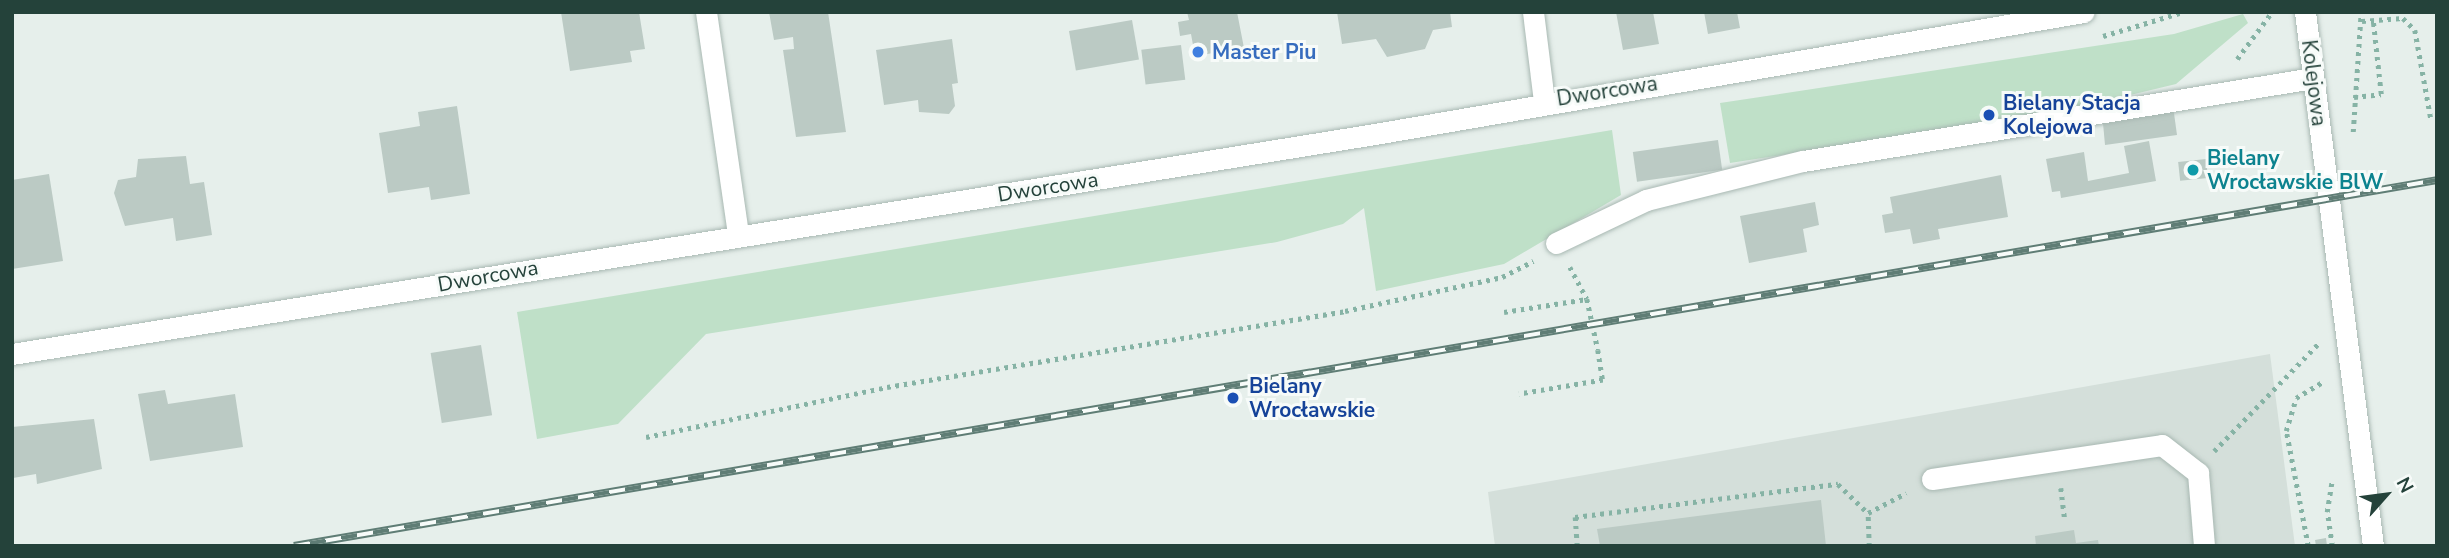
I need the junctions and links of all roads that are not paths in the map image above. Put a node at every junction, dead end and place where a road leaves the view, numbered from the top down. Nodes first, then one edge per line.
1 (706, 12) edge
2 (1533, 12) edge
3 (2083, 12) edge
4 (2305, 12) edge
5 (2313, 78) junction
6 (1544, 102) junction
7 (738, 234) junction
8 (1556, 243) road end
9 (12, 354) edge
10 (1932, 479) road end
11 (2204, 546) edge
12 (2373, 546) edge

1 - 7 street
2 - 6 street
3 - 6 street, Dworcowa
4 - 5 street, Kolejowa
5 - 8 street
5 - 12 street, Kolejowa
6 - 7 street, Dworcowa
7 - 9 street, Dworcowa
10 - 11 street

